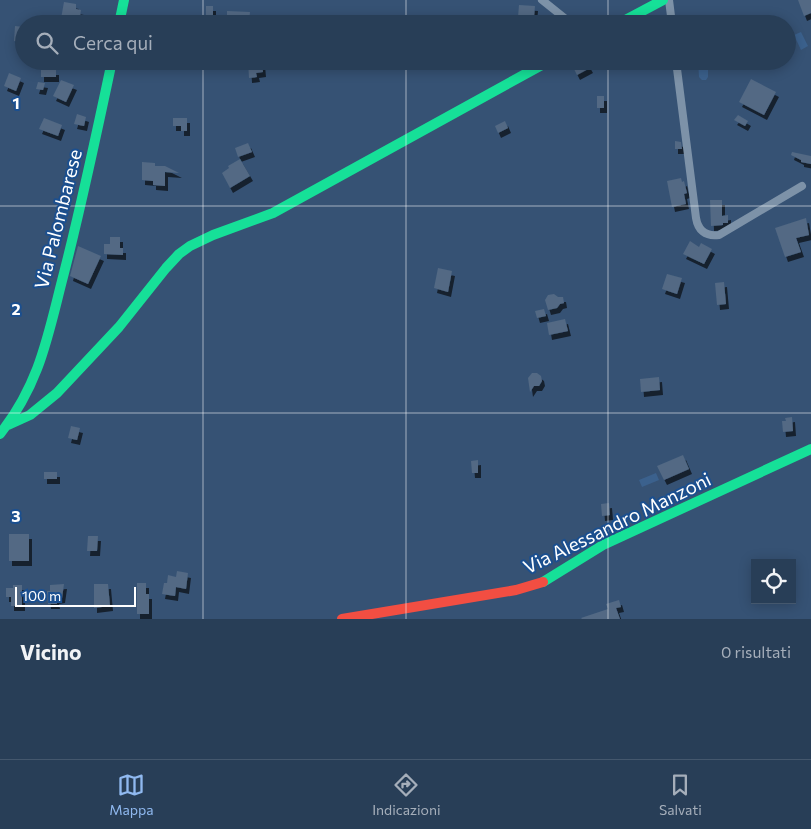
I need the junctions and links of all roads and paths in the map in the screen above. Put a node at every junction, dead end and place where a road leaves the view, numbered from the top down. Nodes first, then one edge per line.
1 (124, 0) edge
2 (542, 0) edge
3 (662, 0) edge
4 (668, 0) edge
5 (121, 15) edge
6 (561, 15) edge
7 (634, 15) edge
8 (670, 15) edge
9 (110, 70) edge
10 (533, 70) edge
11 (677, 70) edge
12 (802, 186) dead end
13 (8, 425) junction
14 (0, 434) edge
15 (811, 449) edge
16 (342, 619) edge

1 - 5 street
2 - 6 street
3 - 7 street
4 - 8 street
9 - 13 street, Via Palombarese
10 - 13 street
11 - 12 street
13 - 14 street, Via Palombarese
15 - 16 street, Via Alessandro Manzoni

